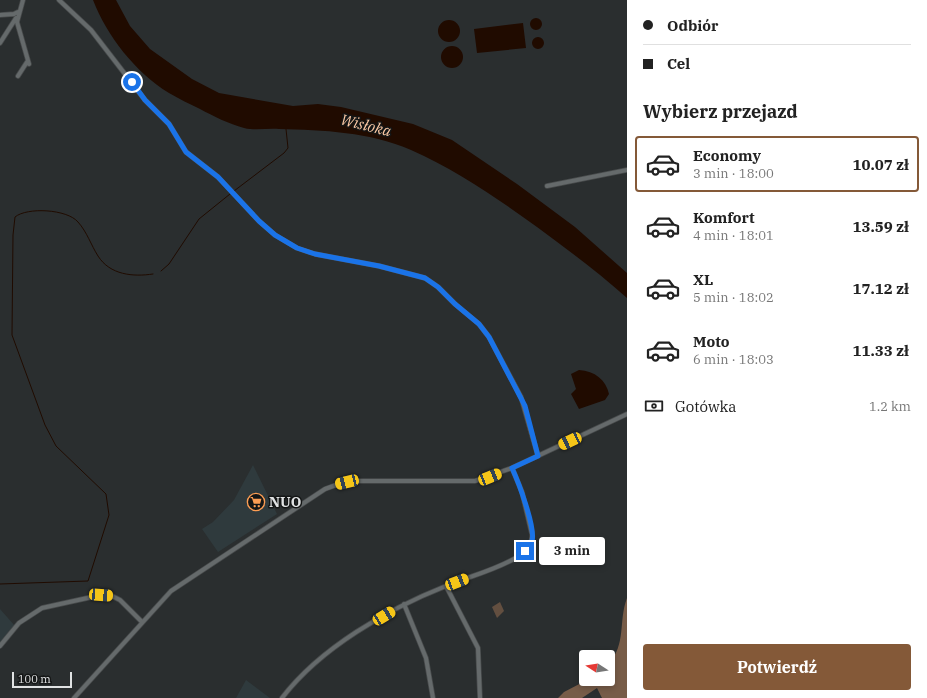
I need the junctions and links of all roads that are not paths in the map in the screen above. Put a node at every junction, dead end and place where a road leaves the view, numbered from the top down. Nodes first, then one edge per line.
1 (23, 0) edge
2 (59, 0) edge
3 (18, 12) junction
4 (0, 15) edge
5 (17, 18) junction
6 (0, 43) edge
7 (18, 76) dead end
8 (627, 170) edge
9 (547, 186) dead end
10 (627, 415) edge
11 (538, 456) junction
12 (512, 468) junction
13 (446, 586) junction
14 (404, 604) junction
15 (142, 622) junction
16 (0, 646) edge
17 (74, 698) edge
18 (282, 698) edge
19 (433, 698) edge
20 (480, 698) edge

1 - 3 street
2 - 11 street
3 - 4 street
3 - 5 street
5 - 6 street
5 - 7 street
8 - 9 street
10 - 11 street
11 - 12 street
12 - 13 street
12 - 15 street
13 - 14 street
13 - 20 street
14 - 18 street
14 - 19 street
15 - 16 street
15 - 17 street

